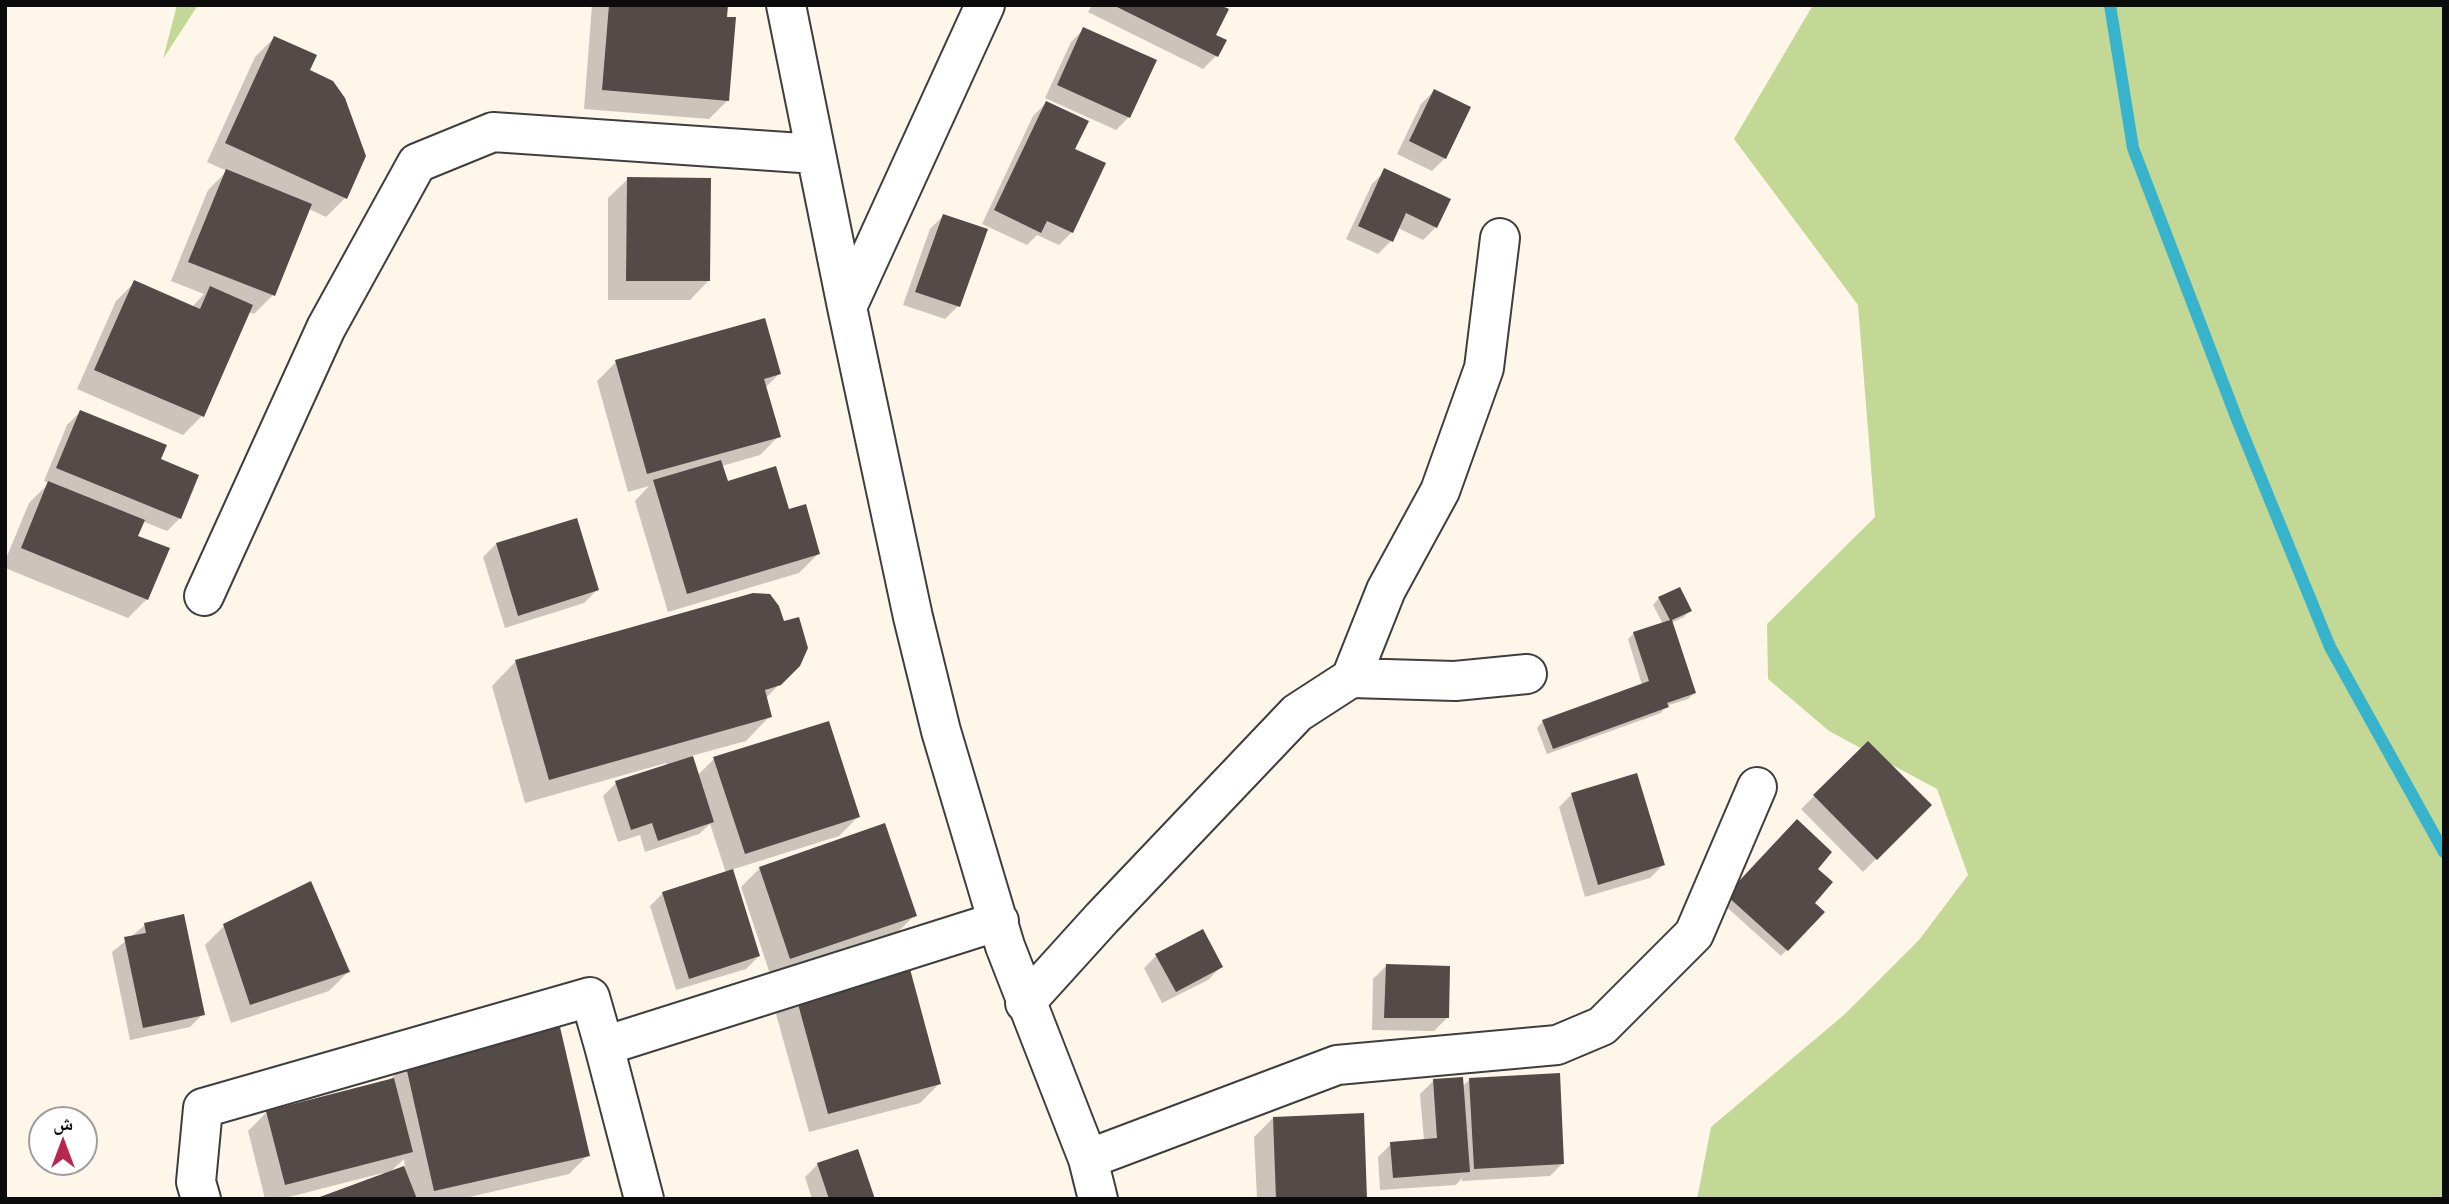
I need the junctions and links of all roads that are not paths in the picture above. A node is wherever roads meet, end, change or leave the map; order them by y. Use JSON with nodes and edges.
{"nodes":[{"id":1,"x":786,"y":5,"type":"edge"},
{"id":2,"x":985,"y":5,"type":"edge"},
{"id":3,"x":816,"y":154,"type":"junction"},
{"id":4,"x":1500,"y":238,"type":"dead end"},
{"id":5,"x":847,"y":307,"type":"junction"},
{"id":6,"x":204,"y":596,"type":"dead end"},
{"id":7,"x":1527,"y":674,"type":"dead end"},
{"id":8,"x":1351,"y":678,"type":"junction"},
{"id":9,"x":1757,"y":787,"type":"dead end"},
{"id":10,"x":999,"y":921,"type":"junction"},
{"id":11,"x":1026,"y":1003,"type":"junction"},
{"id":12,"x":604,"y":1046,"type":"junction"},
{"id":13,"x":1088,"y":1158,"type":"junction"},
{"id":14,"x":201,"y":1199,"type":"edge"},
{"id":15,"x":644,"y":1199,"type":"edge"},
{"id":16,"x":1098,"y":1199,"type":"edge"}],
"edges":[{"from":1,"to":3,"type":"street"},
{"from":2,"to":5,"type":"street"},
{"from":3,"to":5,"type":"street"},
{"from":3,"to":6,"type":"street"},
{"from":4,"to":8,"type":"street"},
{"from":5,"to":10,"type":"street"},
{"from":7,"to":8,"type":"street"},
{"from":8,"to":11,"type":"street"},
{"from":9,"to":13,"type":"street"},
{"from":10,"to":11,"type":"street"},
{"from":10,"to":12,"type":"street"},
{"from":11,"to":13,"type":"street"},
{"from":12,"to":14,"type":"street"},
{"from":12,"to":15,"type":"street"},
{"from":13,"to":16,"type":"street"}]}
